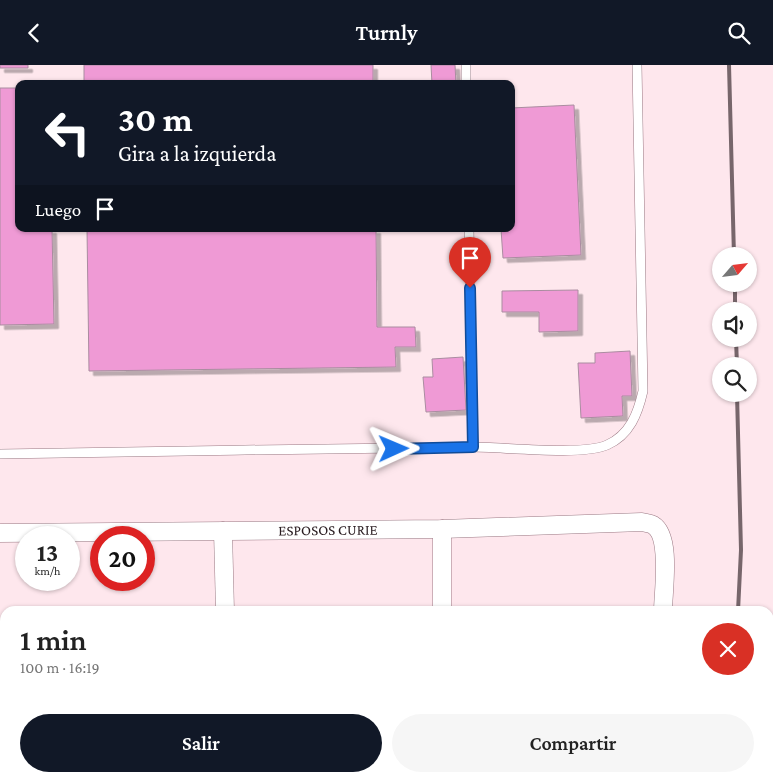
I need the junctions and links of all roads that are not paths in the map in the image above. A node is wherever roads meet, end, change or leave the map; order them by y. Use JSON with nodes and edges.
{"nodes":[{"id":1,"x":466,"y":65,"type":"edge"},
{"id":2,"x":637,"y":65,"type":"edge"},
{"id":3,"x":466,"y":80,"type":"edge"},
{"id":4,"x":469,"y":232,"type":"edge"},
{"id":5,"x":473,"y":447,"type":"junction"},
{"id":6,"x":0,"y":454,"type":"edge"},
{"id":7,"x":442,"y":529,"type":"junction"},
{"id":8,"x":223,"y":531,"type":"junction"},
{"id":9,"x":0,"y":533,"type":"edge"},
{"id":10,"x":226,"y":606,"type":"edge"},
{"id":11,"x":442,"y":606,"type":"edge"},
{"id":12,"x":663,"y":606,"type":"edge"}],
"edges":[{"from":1,"to":3,"type":"lane"},
{"from":2,"to":5,"type":"lane"},
{"from":4,"to":5,"type":"lane"},
{"from":5,"to":6,"type":"lane"},
{"from":7,"to":8,"type":"street","name":"ESPOSOS CURIE"},
{"from":7,"to":11,"type":"street"},
{"from":7,"to":12,"type":"street","name":"ESPOSOS CURIE"},
{"from":8,"to":9,"type":"street","name":"ESPOSOS CURIE"},
{"from":8,"to":10,"type":"street"}]}
